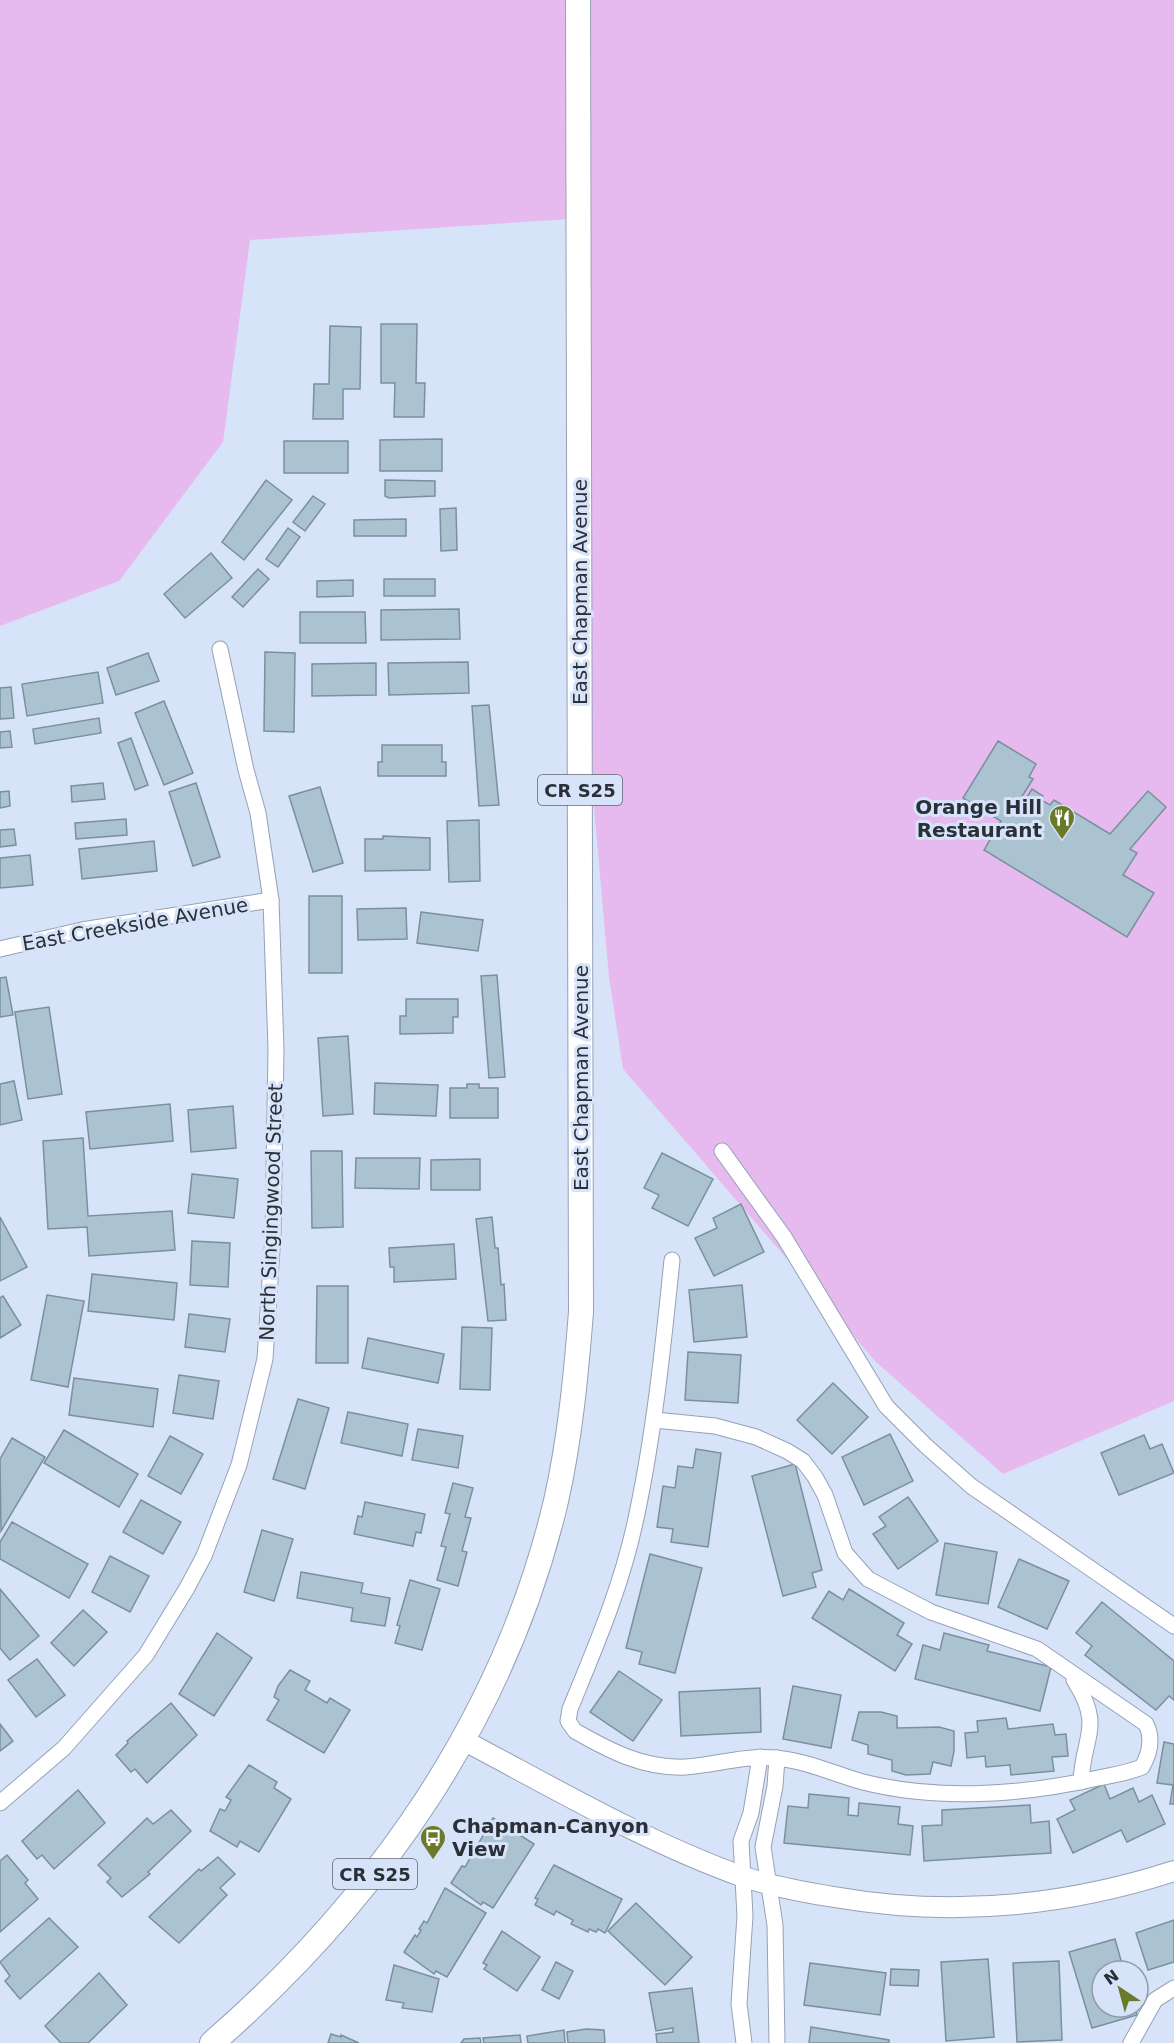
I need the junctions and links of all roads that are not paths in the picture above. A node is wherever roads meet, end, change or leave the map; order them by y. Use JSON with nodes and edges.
{"nodes":[{"id":1,"x":578,"y":0,"type":"edge"},
{"id":2,"x":220,"y":649,"type":"dead end"},
{"id":3,"x":271,"y":900,"type":"junction"},
{"id":4,"x":0,"y":948,"type":"edge"},
{"id":5,"x":722,"y":1151,"type":"dead end"},
{"id":6,"x":672,"y":1260,"type":"dead end"},
{"id":7,"x":655,"y":1420,"type":"junction"},
{"id":8,"x":1174,"y":1626,"type":"edge"},
{"id":9,"x":1068,"y":1672,"type":"junction"},
{"id":10,"x":463,"y":1740,"type":"junction"},
{"id":11,"x":760,"y":1757,"type":"junction"},
{"id":12,"x":777,"y":1758,"type":"junction"},
{"id":13,"x":1081,"y":1782,"type":"junction"},
{"id":14,"x":0,"y":1803,"type":"edge"},
{"id":15,"x":1174,"y":1870,"type":"edge"},
{"id":16,"x":742,"y":1876,"type":"junction"},
{"id":17,"x":768,"y":1884,"type":"junction"},
{"id":18,"x":1174,"y":1988,"type":"edge"},
{"id":19,"x":212,"y":2043,"type":"edge"},
{"id":20,"x":744,"y":2043,"type":"edge"},
{"id":21,"x":777,"y":2043,"type":"edge"},
{"id":22,"x":1131,"y":2043,"type":"edge"}],
"edges":[{"from":1,"to":10,"type":"main road","name":"East Chapman Avenue","number":"CR S25"},
{"from":2,"to":3,"type":"street","name":"North Singingwood Street"},
{"from":3,"to":4,"type":"street","name":"East Creekside Avenue"},
{"from":3,"to":14,"type":"street","name":"North Singingwood Street"},
{"from":5,"to":8,"type":"street"},
{"from":6,"to":7,"type":"street"},
{"from":7,"to":9,"type":"street"},
{"from":7,"to":11,"type":"street"},
{"from":9,"to":13,"type":"street"},
{"from":9,"to":13,"type":"street"},
{"from":10,"to":16,"type":"street"},
{"from":10,"to":19,"type":"main road","name":"East Chapman Avenue","number":"CR S25"},
{"from":11,"to":12,"type":"street"},
{"from":11,"to":16,"type":"street"},
{"from":12,"to":13,"type":"street"},
{"from":12,"to":17,"type":"street"},
{"from":15,"to":17,"type":"street"},
{"from":16,"to":17,"type":"street"},
{"from":16,"to":20,"type":"street"},
{"from":17,"to":21,"type":"street"},
{"from":18,"to":22,"type":"street"}]}
